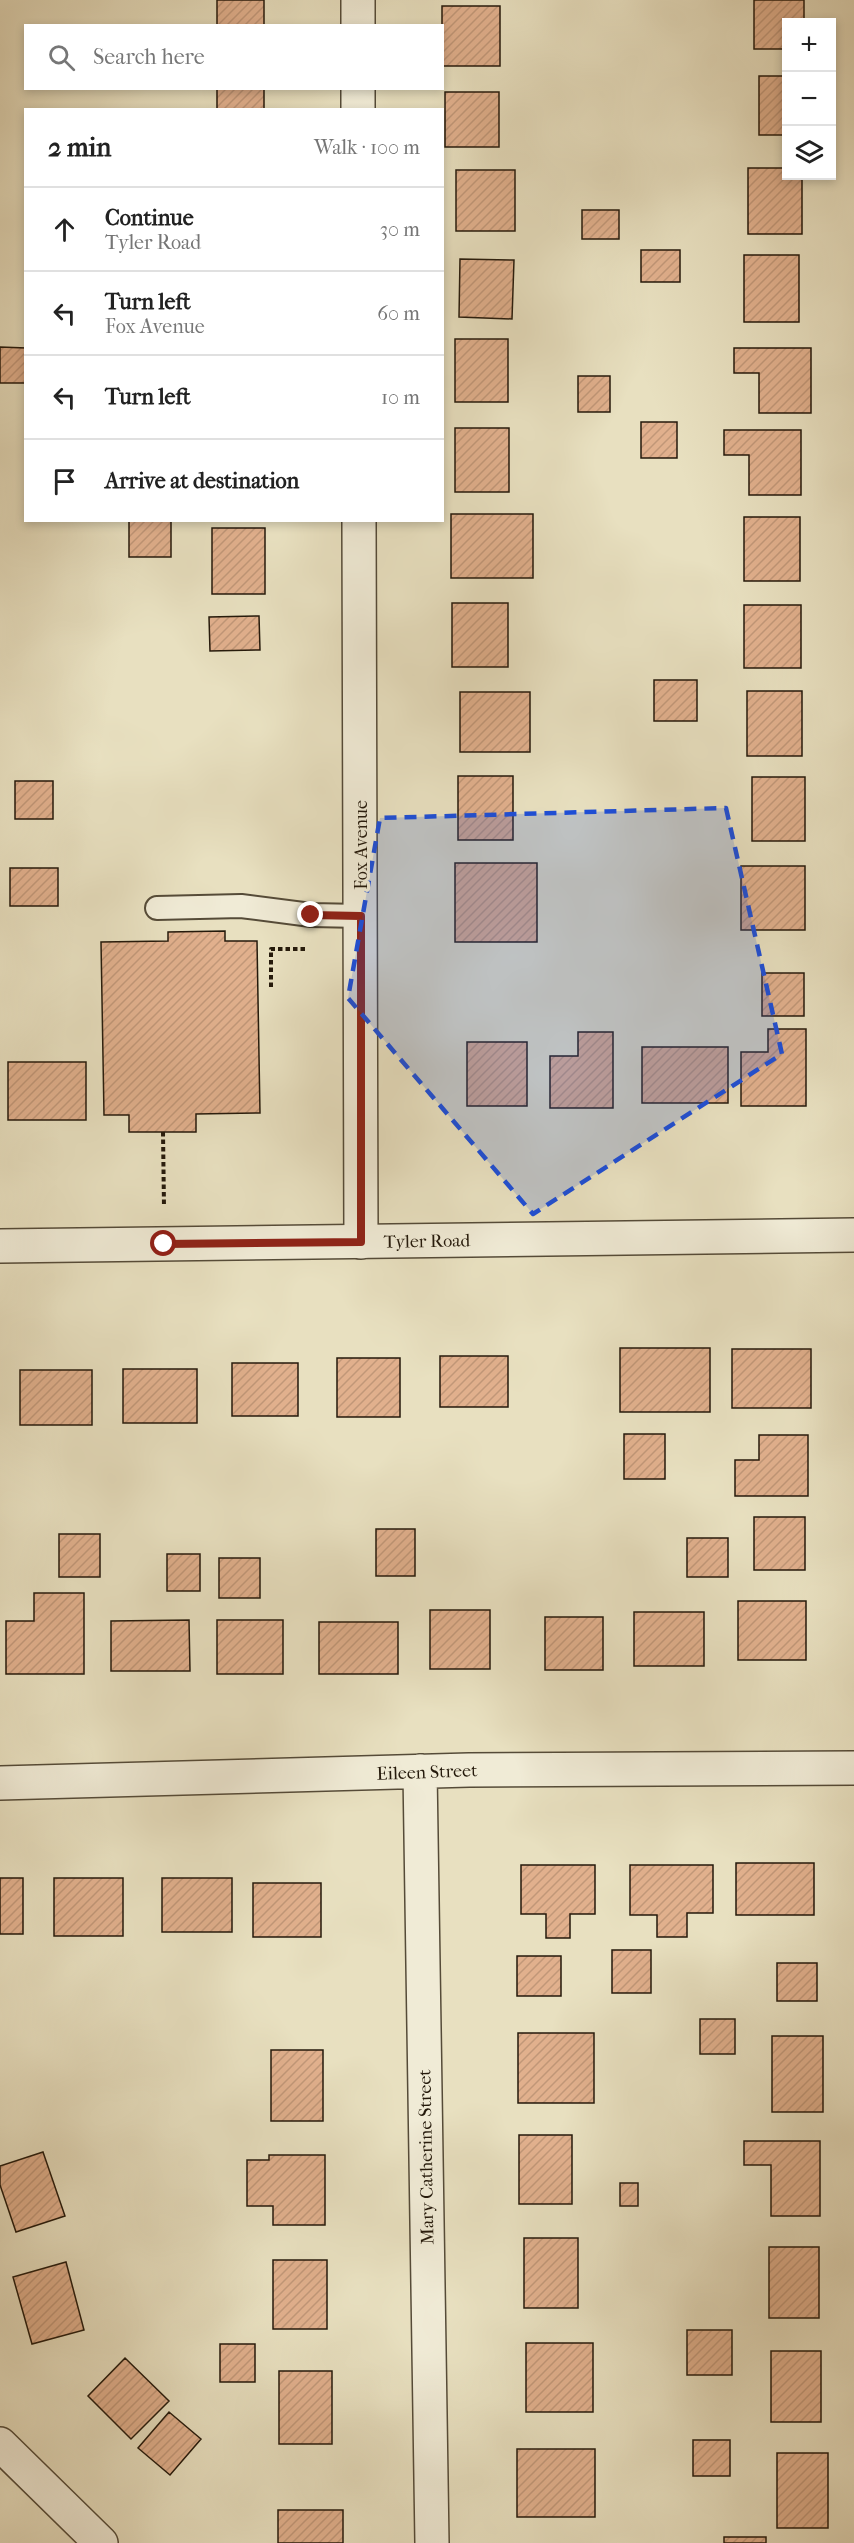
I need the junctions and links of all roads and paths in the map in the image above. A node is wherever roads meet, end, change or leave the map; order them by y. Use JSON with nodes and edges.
{"nodes":[{"id":1,"x":358,"y":0,"type":"edge"},
{"id":2,"x":358,"y":24,"type":"edge"},
{"id":3,"x":358,"y":90,"type":"edge"},
{"id":4,"x":358,"y":108,"type":"edge"},
{"id":5,"x":360,"y":522,"type":"edge"},
{"id":6,"x":157,"y":908,"type":"dead end"},
{"id":7,"x":361,"y":916,"type":"junction"},
{"id":8,"x":311,"y":949,"type":"dead end"},
{"id":9,"x":271,"y":987,"type":"dead end"},
{"id":10,"x":163,"y":1132,"type":"dead end"},
{"id":11,"x":854,"y":1235,"type":"edge"},
{"id":12,"x":361,"y":1242,"type":"junction"},
{"id":13,"x":164,"y":1244,"type":"junction"},
{"id":14,"x":0,"y":1246,"type":"edge"},
{"id":15,"x":854,"y":1768,"type":"edge"},
{"id":16,"x":420,"y":1771,"type":"junction"},
{"id":17,"x":0,"y":1784,"type":"edge"},
{"id":18,"x":0,"y":2444,"type":"edge"},
{"id":19,"x":101,"y":2543,"type":"edge"},
{"id":20,"x":432,"y":2543,"type":"edge"}],
"edges":[{"from":1,"to":2,"type":"street"},
{"from":3,"to":4,"type":"street"},
{"from":5,"to":7,"type":"street","name":"Fox Avenue"},
{"from":6,"to":7,"type":"lane"},
{"from":7,"to":12,"type":"street","name":"Fox Avenue"},
{"from":8,"to":9,"type":"path"},
{"from":10,"to":13,"type":"path"},
{"from":11,"to":12,"type":"street","name":"Tyler Road"},
{"from":12,"to":13,"type":"street","name":"Tyler Road"},
{"from":13,"to":14,"type":"street","name":"Tyler Road"},
{"from":15,"to":16,"type":"street","name":"Eileen Street"},
{"from":16,"to":17,"type":"street","name":"Eileen Street"},
{"from":16,"to":20,"type":"street","name":"Mary Catherine Street"},
{"from":18,"to":19,"type":"street"}]}
